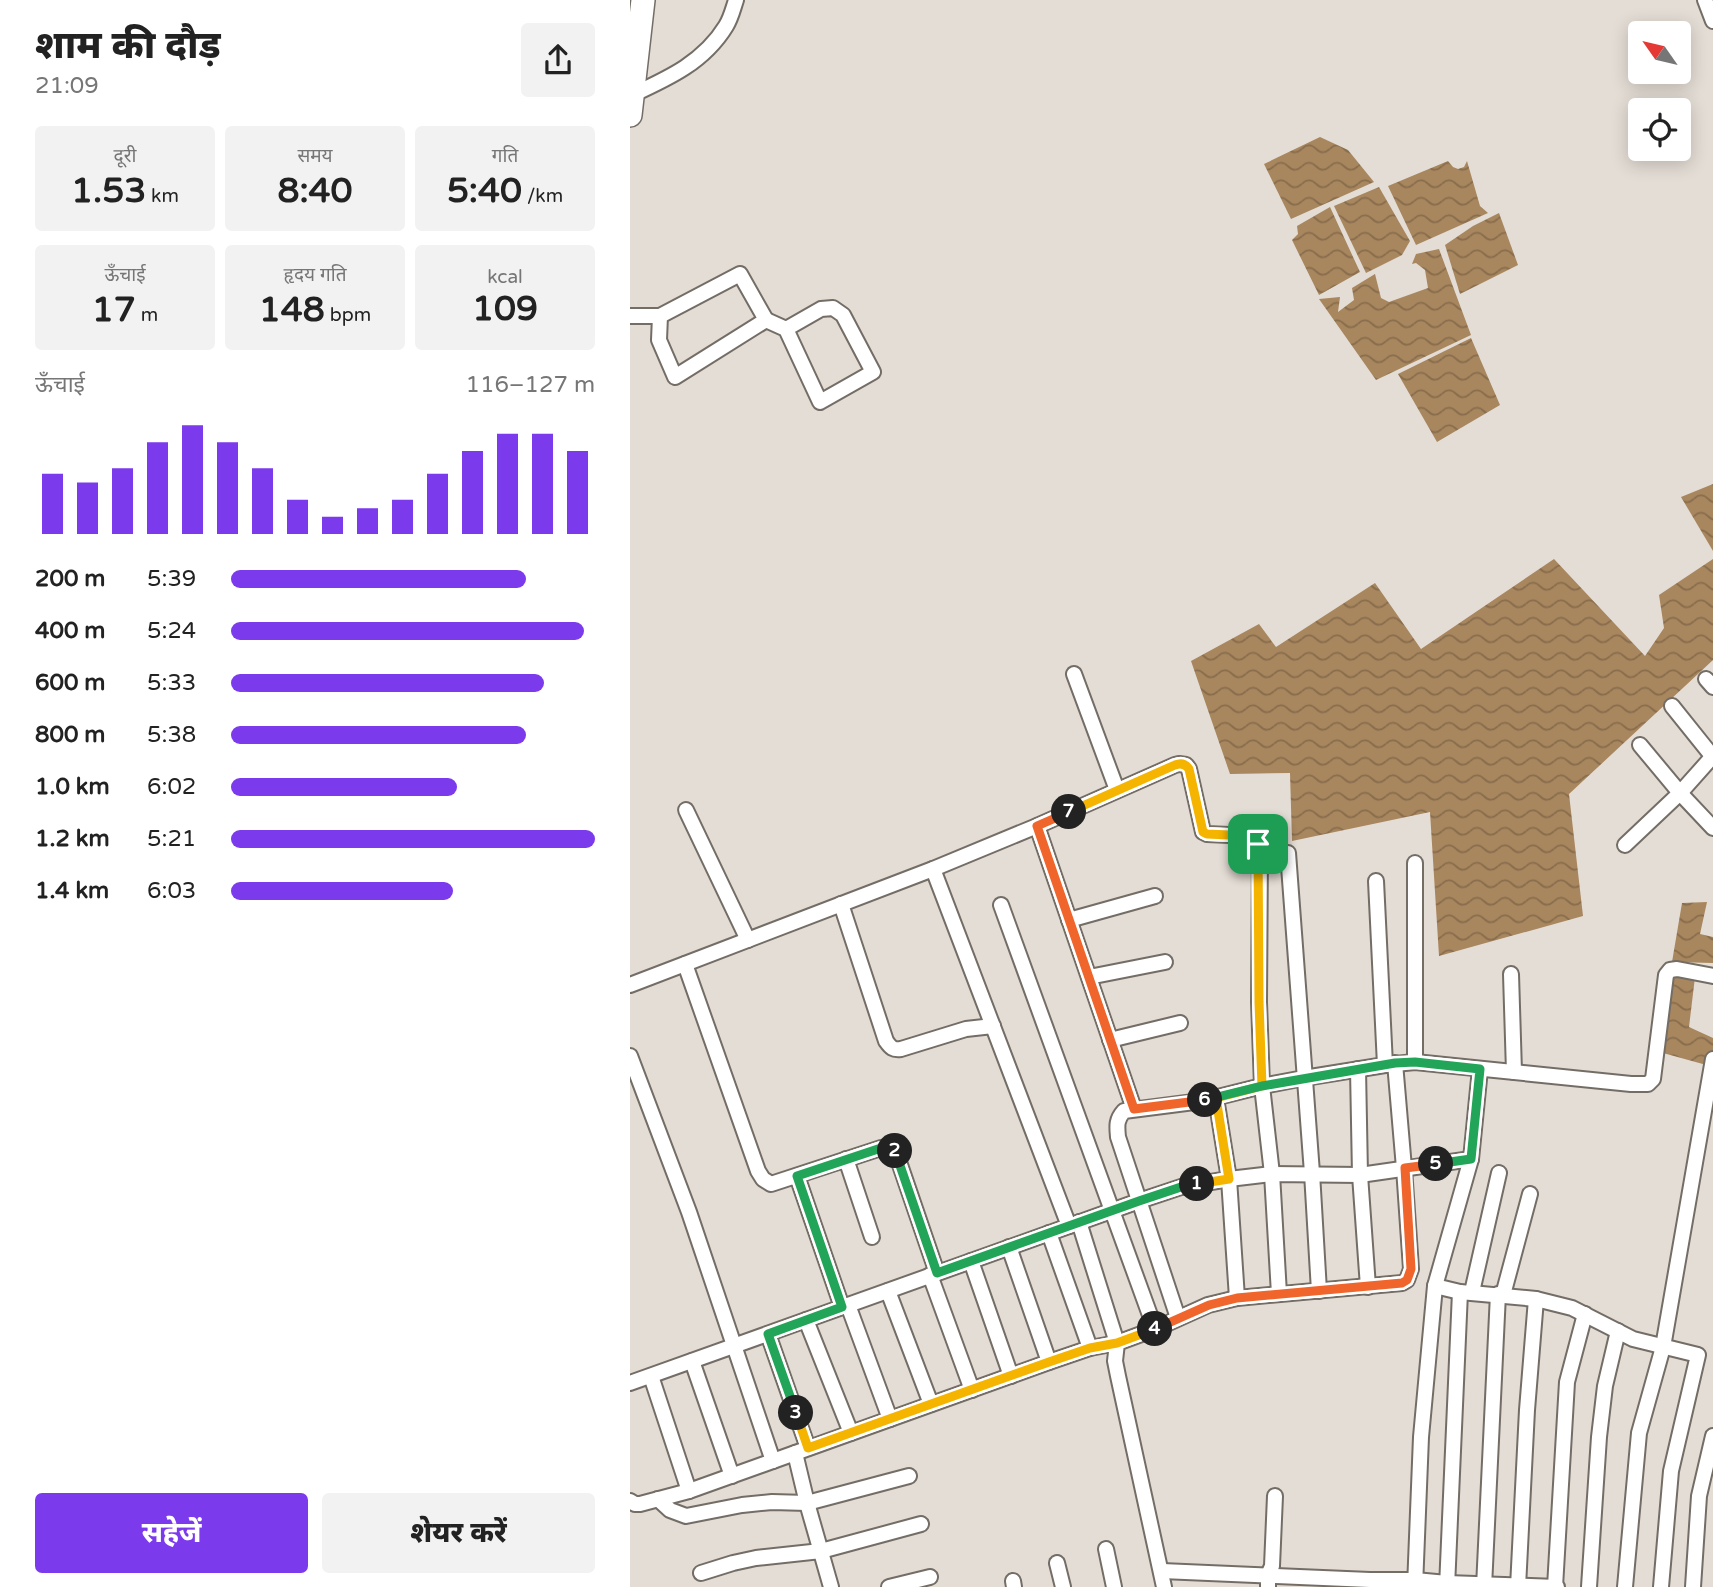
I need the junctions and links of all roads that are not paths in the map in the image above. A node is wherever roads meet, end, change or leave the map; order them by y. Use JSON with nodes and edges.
{"nodes":[{"id":1,"x":643,"y":0,"type":"edge"},
{"id":2,"x":736,"y":0,"type":"edge"},
{"id":3,"x":1704,"y":0,"type":"edge"},
{"id":4,"x":1713,"y":21,"type":"edge"},
{"id":5,"x":631,"y":105,"type":"edge"},
{"id":6,"x":630,"y":316,"type":"edge"},
{"id":7,"x":660,"y":316,"type":"junction"},
{"id":8,"x":766,"y":320,"type":"junction"},
{"id":9,"x":786,"y":329,"type":"junction"},
{"id":10,"x":1074,"y":674,"type":"dead end"},
{"id":11,"x":1672,"y":706,"type":"dead end"},
{"id":12,"x":1640,"y":745,"type":"dead end"},
{"id":13,"x":1713,"y":757,"type":"edge"},
{"id":14,"x":1117,"y":790,"type":"junction"},
{"id":15,"x":1680,"y":793,"type":"junction"},
{"id":16,"x":686,"y":810,"type":"dead end"},
{"id":17,"x":1037,"y":826,"type":"junction"},
{"id":18,"x":1713,"y":828,"type":"edge"},
{"id":19,"x":1625,"y":845,"type":"dead end"},
{"id":20,"x":1288,"y":853,"type":"dead end"},
{"id":21,"x":1415,"y":863,"type":"dead end"},
{"id":22,"x":933,"y":869,"type":"junction"},
{"id":23,"x":1376,"y":881,"type":"dead end"},
{"id":24,"x":1155,"y":895,"type":"dead end"},
{"id":25,"x":841,"y":904,"type":"junction"},
{"id":26,"x":1001,"y":905,"type":"dead end"},
{"id":27,"x":1069,"y":920,"type":"junction"},
{"id":28,"x":748,"y":940,"type":"junction"},
{"id":29,"x":1164,"y":962,"type":"dead end"},
{"id":30,"x":685,"y":964,"type":"junction"},
{"id":31,"x":1511,"y":974,"type":"dead end"},
{"id":32,"x":1713,"y":976,"type":"edge"},
{"id":33,"x":1089,"y":977,"type":"junction"},
{"id":34,"x":630,"y":985,"type":"edge"},
{"id":35,"x":1180,"y":1023,"type":"dead end"},
{"id":36,"x":993,"y":1026,"type":"junction"},
{"id":37,"x":1110,"y":1040,"type":"junction"},
{"id":38,"x":630,"y":1056,"type":"edge"},
{"id":39,"x":1713,"y":1059,"type":"edge"},
{"id":40,"x":1415,"y":1062,"type":"junction"},
{"id":41,"x":1390,"y":1064,"type":"junction"},
{"id":42,"x":1358,"y":1069,"type":"junction"},
{"id":43,"x":1480,"y":1069,"type":"junction"},
{"id":44,"x":1514,"y":1072,"type":"junction"},
{"id":45,"x":1304,"y":1078,"type":"junction"},
{"id":46,"x":1262,"y":1086,"type":"junction"},
{"id":47,"x":1216,"y":1098,"type":"junction"},
{"id":48,"x":1134,"y":1109,"type":"junction"},
{"id":49,"x":846,"y":1159,"type":"junction"},
{"id":50,"x":1471,"y":1159,"type":"junction"},
{"id":51,"x":1405,"y":1168,"type":"junction"},
{"id":52,"x":1312,"y":1173,"type":"junction"},
{"id":53,"x":1499,"y":1173,"type":"dead end"},
{"id":54,"x":1272,"y":1174,"type":"junction"},
{"id":55,"x":1360,"y":1175,"type":"junction"},
{"id":56,"x":797,"y":1176,"type":"junction"},
{"id":57,"x":1229,"y":1179,"type":"junction"},
{"id":58,"x":1530,"y":1195,"type":"dead end"},
{"id":59,"x":1139,"y":1201,"type":"junction"},
{"id":60,"x":1112,"y":1210,"type":"junction"},
{"id":61,"x":1074,"y":1224,"type":"junction"},
{"id":62,"x":1049,"y":1233,"type":"junction"},
{"id":63,"x":872,"y":1237,"type":"dead end"},
{"id":64,"x":1009,"y":1247,"type":"junction"},
{"id":65,"x":971,"y":1261,"type":"junction"},
{"id":66,"x":933,"y":1274,"type":"junction"},
{"id":67,"x":1434,"y":1286,"type":"junction"},
{"id":68,"x":1368,"y":1287,"type":"junction"},
{"id":69,"x":888,"y":1291,"type":"junction"},
{"id":70,"x":1319,"y":1291,"type":"junction"},
{"id":71,"x":1466,"y":1292,"type":"junction"},
{"id":72,"x":1279,"y":1294,"type":"junction"},
{"id":73,"x":1501,"y":1295,"type":"junction"},
{"id":74,"x":1237,"y":1298,"type":"junction"},
{"id":75,"x":1536,"y":1299,"type":"junction"},
{"id":76,"x":845,"y":1306,"type":"junction"},
{"id":77,"x":1585,"y":1314,"type":"junction"},
{"id":78,"x":1178,"y":1318,"type":"junction"},
{"id":79,"x":806,"y":1320,"type":"junction"},
{"id":80,"x":1155,"y":1329,"type":"junction"},
{"id":81,"x":1618,"y":1331,"type":"junction"},
{"id":82,"x":768,"y":1334,"type":"junction"},
{"id":83,"x":1117,"y":1343,"type":"junction"},
{"id":84,"x":734,"y":1346,"type":"junction"},
{"id":85,"x":1663,"y":1347,"type":"junction"},
{"id":86,"x":1090,"y":1348,"type":"junction"},
{"id":87,"x":692,"y":1361,"type":"junction"},
{"id":88,"x":1049,"y":1362,"type":"junction"},
{"id":89,"x":651,"y":1376,"type":"junction"},
{"id":90,"x":1011,"y":1376,"type":"junction"},
{"id":91,"x":630,"y":1383,"type":"edge"},
{"id":92,"x":972,"y":1390,"type":"junction"},
{"id":93,"x":931,"y":1404,"type":"junction"},
{"id":94,"x":890,"y":1419,"type":"junction"},
{"id":95,"x":851,"y":1433,"type":"junction"},
{"id":96,"x":1713,"y":1436,"type":"edge"},
{"id":97,"x":802,"y":1451,"type":"junction"},
{"id":98,"x":773,"y":1461,"type":"junction"},
{"id":99,"x":732,"y":1476,"type":"junction"},
{"id":100,"x":909,"y":1476,"type":"dead end"},
{"id":101,"x":690,"y":1491,"type":"junction"},
{"id":102,"x":1275,"y":1496,"type":"dead end"},
{"id":103,"x":658,"y":1499,"type":"junction"},
{"id":104,"x":630,"y":1501,"type":"edge"},
{"id":105,"x":807,"y":1503,"type":"junction"},
{"id":106,"x":921,"y":1524,"type":"dead end"},
{"id":107,"x":1106,"y":1549,"type":"dead end"},
{"id":108,"x":821,"y":1551,"type":"junction"},
{"id":109,"x":1058,"y":1563,"type":"dead end"},
{"id":110,"x":1162,"y":1571,"type":"junction"},
{"id":111,"x":701,"y":1573,"type":"dead end"},
{"id":112,"x":930,"y":1577,"type":"dead end"},
{"id":113,"x":1268,"y":1581,"type":"edge"},
{"id":114,"x":1315,"y":1582,"type":"edge"},
{"id":115,"x":1370,"y":1583,"type":"edge"},
{"id":116,"x":1415,"y":1583,"type":"edge"},
{"id":117,"x":1447,"y":1585,"type":"edge"},
{"id":118,"x":1484,"y":1586,"type":"edge"},
{"id":119,"x":1518,"y":1586,"type":"edge"},
{"id":120,"x":831,"y":1587,"type":"edge"},
{"id":121,"x":888,"y":1587,"type":"edge"},
{"id":122,"x":1063,"y":1587,"type":"edge"},
{"id":123,"x":1114,"y":1587,"type":"edge"},
{"id":124,"x":1164,"y":1587,"type":"edge"},
{"id":125,"x":1556,"y":1587,"type":"edge"},
{"id":126,"x":1589,"y":1587,"type":"edge"},
{"id":127,"x":1625,"y":1587,"type":"edge"},
{"id":128,"x":1661,"y":1587,"type":"edge"},
{"id":129,"x":1693,"y":1587,"type":"edge"}],
"edges":[{"from":1,"to":5,"type":"highway"},
{"from":2,"to":5,"type":"street"},
{"from":3,"to":4,"type":"street"},
{"from":6,"to":7,"type":"street"},
{"from":7,"to":8,"type":"street"},
{"from":7,"to":8,"type":"street"},
{"from":8,"to":9,"type":"street"},
{"from":9,"to":9,"type":"street"},
{"from":10,"to":14,"type":"street"},
{"from":11,"to":13,"type":"street"},
{"from":12,"to":15,"type":"street"},
{"from":13,"to":15,"type":"street"},
{"from":14,"to":17,"type":"street"},
{"from":14,"to":46,"type":"street"},
{"from":15,"to":18,"type":"street"},
{"from":15,"to":19,"type":"street"},
{"from":16,"to":28,"type":"street"},
{"from":17,"to":22,"type":"street"},
{"from":17,"to":27,"type":"street"},
{"from":20,"to":45,"type":"street"},
{"from":21,"to":40,"type":"street"},
{"from":22,"to":25,"type":"street"},
{"from":22,"to":36,"type":"street"},
{"from":23,"to":41,"type":"street"},
{"from":24,"to":27,"type":"street"},
{"from":25,"to":28,"type":"street"},
{"from":25,"to":36,"type":"street"},
{"from":26,"to":60,"type":"street"},
{"from":27,"to":33,"type":"street"},
{"from":28,"to":30,"type":"street"},
{"from":29,"to":33,"type":"street"},
{"from":30,"to":34,"type":"street"},
{"from":30,"to":56,"type":"street"},
{"from":31,"to":44,"type":"street"},
{"from":32,"to":44,"type":"street"},
{"from":33,"to":37,"type":"street"},
{"from":35,"to":37,"type":"street"},
{"from":36,"to":61,"type":"street"},
{"from":37,"to":48,"type":"street"},
{"from":38,"to":84,"type":"street"},
{"from":39,"to":85,"type":"street"},
{"from":40,"to":41,"type":"street"},
{"from":40,"to":43,"type":"street"},
{"from":41,"to":42,"type":"street"},
{"from":41,"to":51,"type":"street"},
{"from":42,"to":45,"type":"street"},
{"from":42,"to":55,"type":"street"},
{"from":43,"to":44,"type":"street"},
{"from":43,"to":50,"type":"street"},
{"from":45,"to":46,"type":"street"},
{"from":45,"to":52,"type":"street"},
{"from":46,"to":47,"type":"street"},
{"from":46,"to":54,"type":"street"},
{"from":47,"to":48,"type":"street"},
{"from":47,"to":57,"type":"street"},
{"from":48,"to":59,"type":"street"},
{"from":49,"to":56,"type":"street"},
{"from":49,"to":63,"type":"street"},
{"from":49,"to":66,"type":"street"},
{"from":50,"to":51,"type":"street"},
{"from":50,"to":67,"type":"street"},
{"from":51,"to":55,"type":"street"},
{"from":51,"to":68,"type":"street"},
{"from":52,"to":54,"type":"street"},
{"from":52,"to":55,"type":"street"},
{"from":52,"to":70,"type":"street"},
{"from":53,"to":71,"type":"street"},
{"from":54,"to":57,"type":"street"},
{"from":54,"to":72,"type":"street"},
{"from":55,"to":68,"type":"street"},
{"from":56,"to":76,"type":"street"},
{"from":57,"to":59,"type":"street"},
{"from":57,"to":74,"type":"street"},
{"from":58,"to":73,"type":"street"},
{"from":59,"to":60,"type":"street"},
{"from":59,"to":78,"type":"street"},
{"from":60,"to":61,"type":"street"},
{"from":60,"to":80,"type":"street"},
{"from":61,"to":62,"type":"street"},
{"from":61,"to":83,"type":"street"},
{"from":62,"to":64,"type":"street"},
{"from":62,"to":86,"type":"street"},
{"from":64,"to":65,"type":"street"},
{"from":64,"to":88,"type":"street"},
{"from":65,"to":66,"type":"street"},
{"from":65,"to":90,"type":"street"},
{"from":66,"to":69,"type":"street"},
{"from":66,"to":92,"type":"street"},
{"from":67,"to":71,"type":"street"},
{"from":67,"to":116,"type":"street"},
{"from":68,"to":70,"type":"street"},
{"from":69,"to":76,"type":"street"},
{"from":69,"to":93,"type":"street"},
{"from":70,"to":72,"type":"street"},
{"from":71,"to":73,"type":"street"},
{"from":71,"to":117,"type":"street"},
{"from":72,"to":74,"type":"street"},
{"from":73,"to":75,"type":"street"},
{"from":73,"to":118,"type":"street"},
{"from":74,"to":78,"type":"street"},
{"from":75,"to":77,"type":"street"},
{"from":75,"to":119,"type":"street"},
{"from":76,"to":79,"type":"street"},
{"from":76,"to":94,"type":"street"},
{"from":77,"to":81,"type":"street"},
{"from":77,"to":125,"type":"street"},
{"from":78,"to":80,"type":"street"},
{"from":79,"to":82,"type":"street"},
{"from":79,"to":95,"type":"street"},
{"from":80,"to":83,"type":"street"},
{"from":81,"to":85,"type":"street"},
{"from":81,"to":126,"type":"street"},
{"from":82,"to":84,"type":"street"},
{"from":82,"to":97,"type":"street"},
{"from":83,"to":86,"type":"street"},
{"from":83,"to":110,"type":"street"},
{"from":84,"to":87,"type":"street"},
{"from":84,"to":98,"type":"street"},
{"from":85,"to":127,"type":"street"},
{"from":85,"to":128,"type":"street"},
{"from":86,"to":88,"type":"street"},
{"from":87,"to":89,"type":"street"},
{"from":87,"to":99,"type":"street"},
{"from":88,"to":90,"type":"street"},
{"from":89,"to":91,"type":"street"},
{"from":89,"to":101,"type":"street"},
{"from":90,"to":92,"type":"street"},
{"from":92,"to":93,"type":"street"},
{"from":93,"to":94,"type":"street"},
{"from":94,"to":95,"type":"street"},
{"from":95,"to":97,"type":"street"},
{"from":96,"to":129,"type":"street"},
{"from":97,"to":98,"type":"street"},
{"from":97,"to":105,"type":"street"},
{"from":98,"to":99,"type":"street"},
{"from":99,"to":101,"type":"street"},
{"from":100,"to":105,"type":"street"},
{"from":101,"to":103,"type":"street"},
{"from":102,"to":113,"type":"street"},
{"from":103,"to":104,"type":"street"},
{"from":103,"to":105,"type":"street"},
{"from":105,"to":108,"type":"street"},
{"from":106,"to":108,"type":"street"},
{"from":107,"to":123,"type":"street"},
{"from":108,"to":111,"type":"street"},
{"from":108,"to":120,"type":"street"},
{"from":109,"to":122,"type":"street"},
{"from":110,"to":113,"type":"street"},
{"from":110,"to":124,"type":"street"},
{"from":112,"to":121,"type":"street"},
{"from":113,"to":114,"type":"street"},
{"from":114,"to":115,"type":"street"},
{"from":115,"to":116,"type":"street"},
{"from":116,"to":117,"type":"street"},
{"from":117,"to":118,"type":"street"},
{"from":118,"to":119,"type":"street"},
{"from":119,"to":125,"type":"street"}]}
